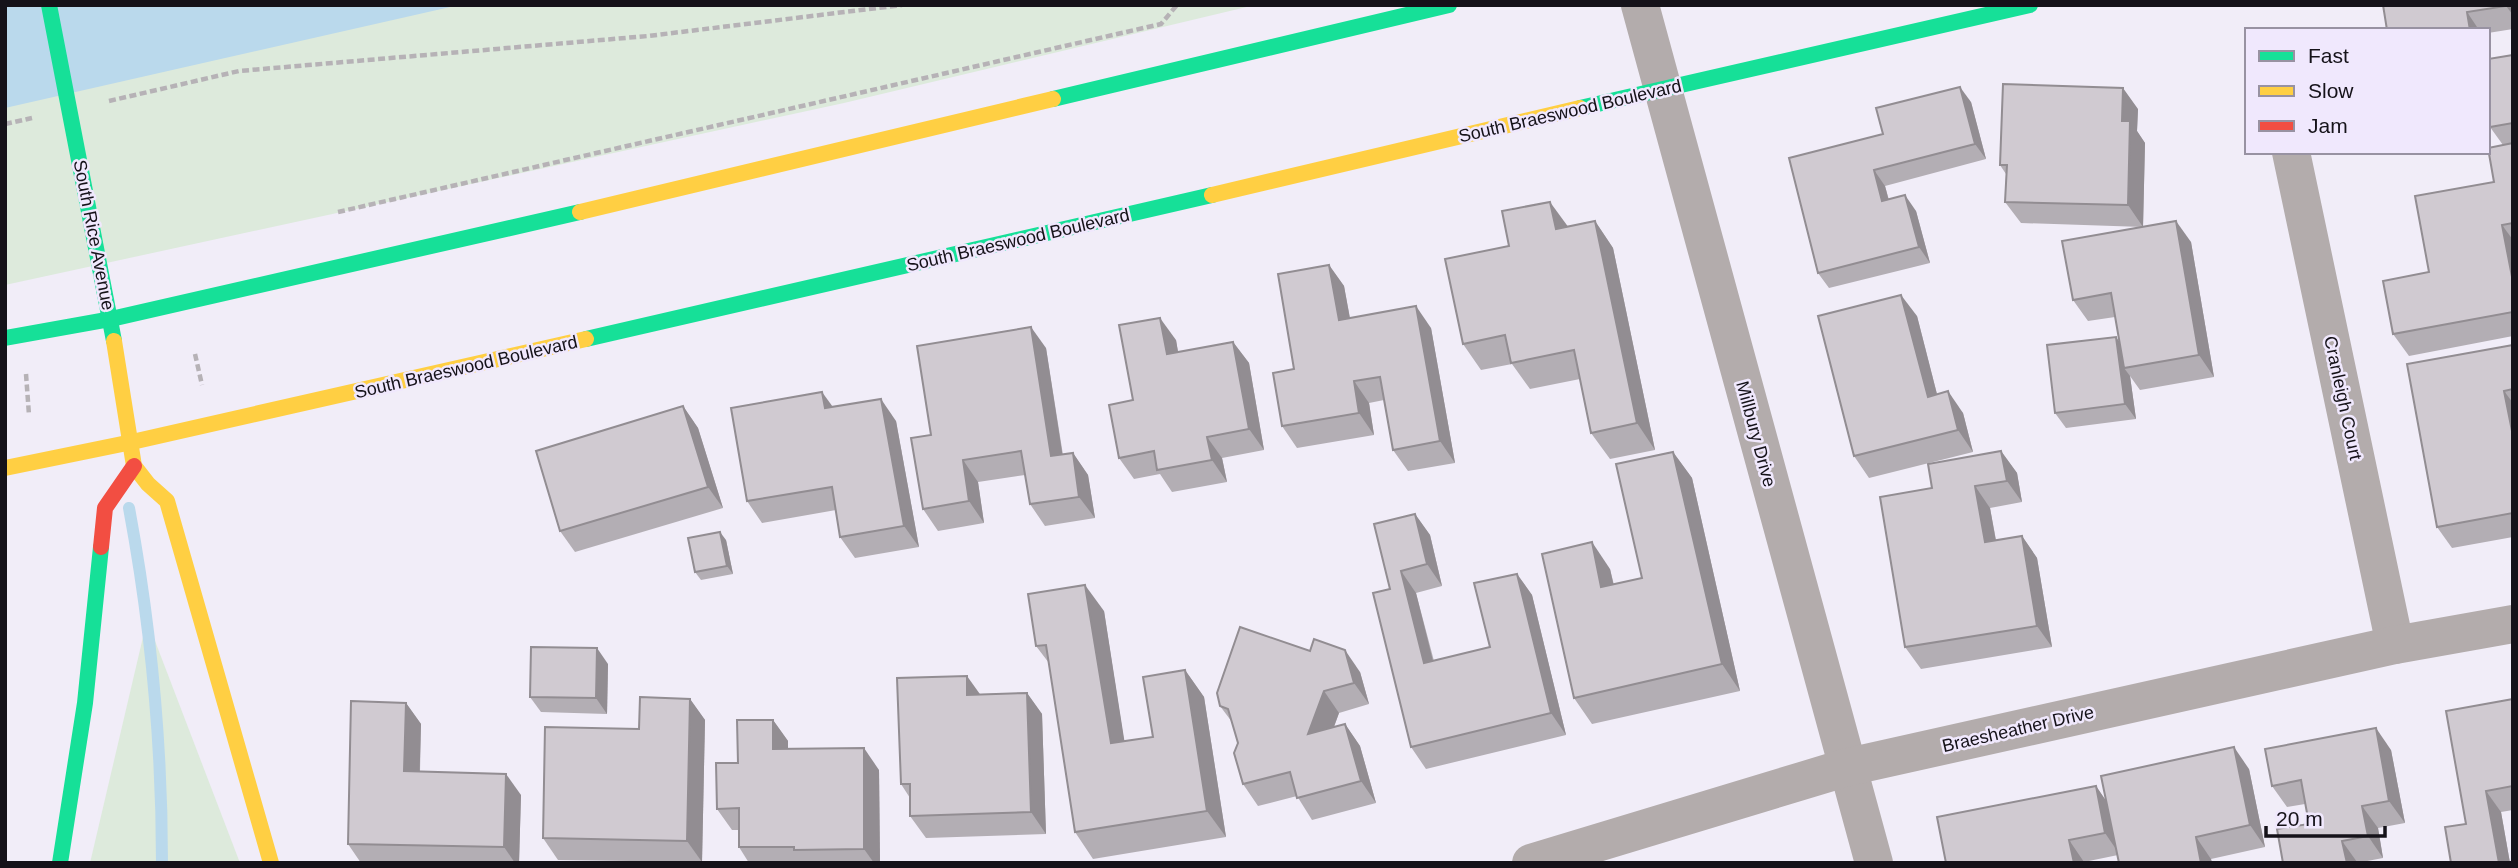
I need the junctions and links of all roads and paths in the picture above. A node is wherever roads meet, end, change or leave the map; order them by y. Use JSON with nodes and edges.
{"nodes":[{"id":1,"x":49,"y":5,"type":"edge"},
{"id":2,"x":902,"y":5,"type":"edge"},
{"id":3,"x":1177,"y":5,"type":"edge"},
{"id":4,"x":1449,"y":5,"type":"edge"},
{"id":5,"x":1640,"y":5,"type":"edge"},
{"id":6,"x":2030,"y":5,"type":"edge"},
{"id":7,"x":1661,"y":89,"type":"junction"},
{"id":8,"x":96,"y":104,"type":"dead end"},
{"id":9,"x":44,"y":115,"type":"dead end"},
{"id":10,"x":5,"y":124,"type":"edge"},
{"id":11,"x":2291,"y":154,"type":"edge"},
{"id":12,"x":338,"y":212,"type":"dead end"},
{"id":13,"x":111,"y":319,"type":"junction"},
{"id":14,"x":5,"y":338,"type":"edge"},
{"id":15,"x":195,"y":354,"type":"dead end"},
{"id":16,"x":26,"y":374,"type":"dead end"},
{"id":17,"x":202,"y":385,"type":"dead end"},
{"id":18,"x":29,"y":415,"type":"dead end"},
{"id":19,"x":132,"y":442,"type":"junction"},
{"id":20,"x":134,"y":466,"type":"junction"},
{"id":21,"x":5,"y":468,"type":"edge"},
{"id":22,"x":2513,"y":624,"type":"edge"},
{"id":23,"x":2395,"y":645,"type":"junction"},
{"id":24,"x":1848,"y":767,"type":"junction"},
{"id":25,"x":60,"y":863,"type":"edge"},
{"id":26,"x":271,"y":863,"type":"edge"},
{"id":27,"x":1531,"y":863,"type":"edge"},
{"id":28,"x":1874,"y":863,"type":"edge"}],
"edges":[{"from":1,"to":13,"type":"main road","name":"South Rice Avenue"},
{"from":2,"to":8,"type":"path"},
{"from":3,"to":12,"type":"path"},
{"from":4,"to":13,"type":"main road"},
{"from":5,"to":7,"type":"street","name":"Millbury Drive"},
{"from":6,"to":7,"type":"main road","name":"South Braeswood Boulevard"},
{"from":7,"to":19,"type":"main road","name":"South Braeswood Boulevard"},
{"from":7,"to":24,"type":"street","name":"Millbury Drive"},
{"from":9,"to":10,"type":"path"},
{"from":11,"to":23,"type":"street","name":"Cranleigh Court"},
{"from":13,"to":14,"type":"main road"},
{"from":13,"to":19,"type":"main road","name":"South Rice Avenue"},
{"from":15,"to":17,"type":"path"},
{"from":16,"to":18,"type":"path"},
{"from":19,"to":20,"type":"main road","name":"South Rice Avenue"},
{"from":19,"to":21,"type":"main road","name":"South Braeswood Boulevard"},
{"from":20,"to":25,"type":"main road"},
{"from":20,"to":26,"type":"main road"},
{"from":22,"to":23,"type":"street","name":"Braesheather Drive"},
{"from":23,"to":24,"type":"street","name":"Braesheather Drive"},
{"from":24,"to":27,"type":"street","name":"Braesheather Drive"},
{"from":24,"to":28,"type":"street","name":"Millbury Drive"}]}
